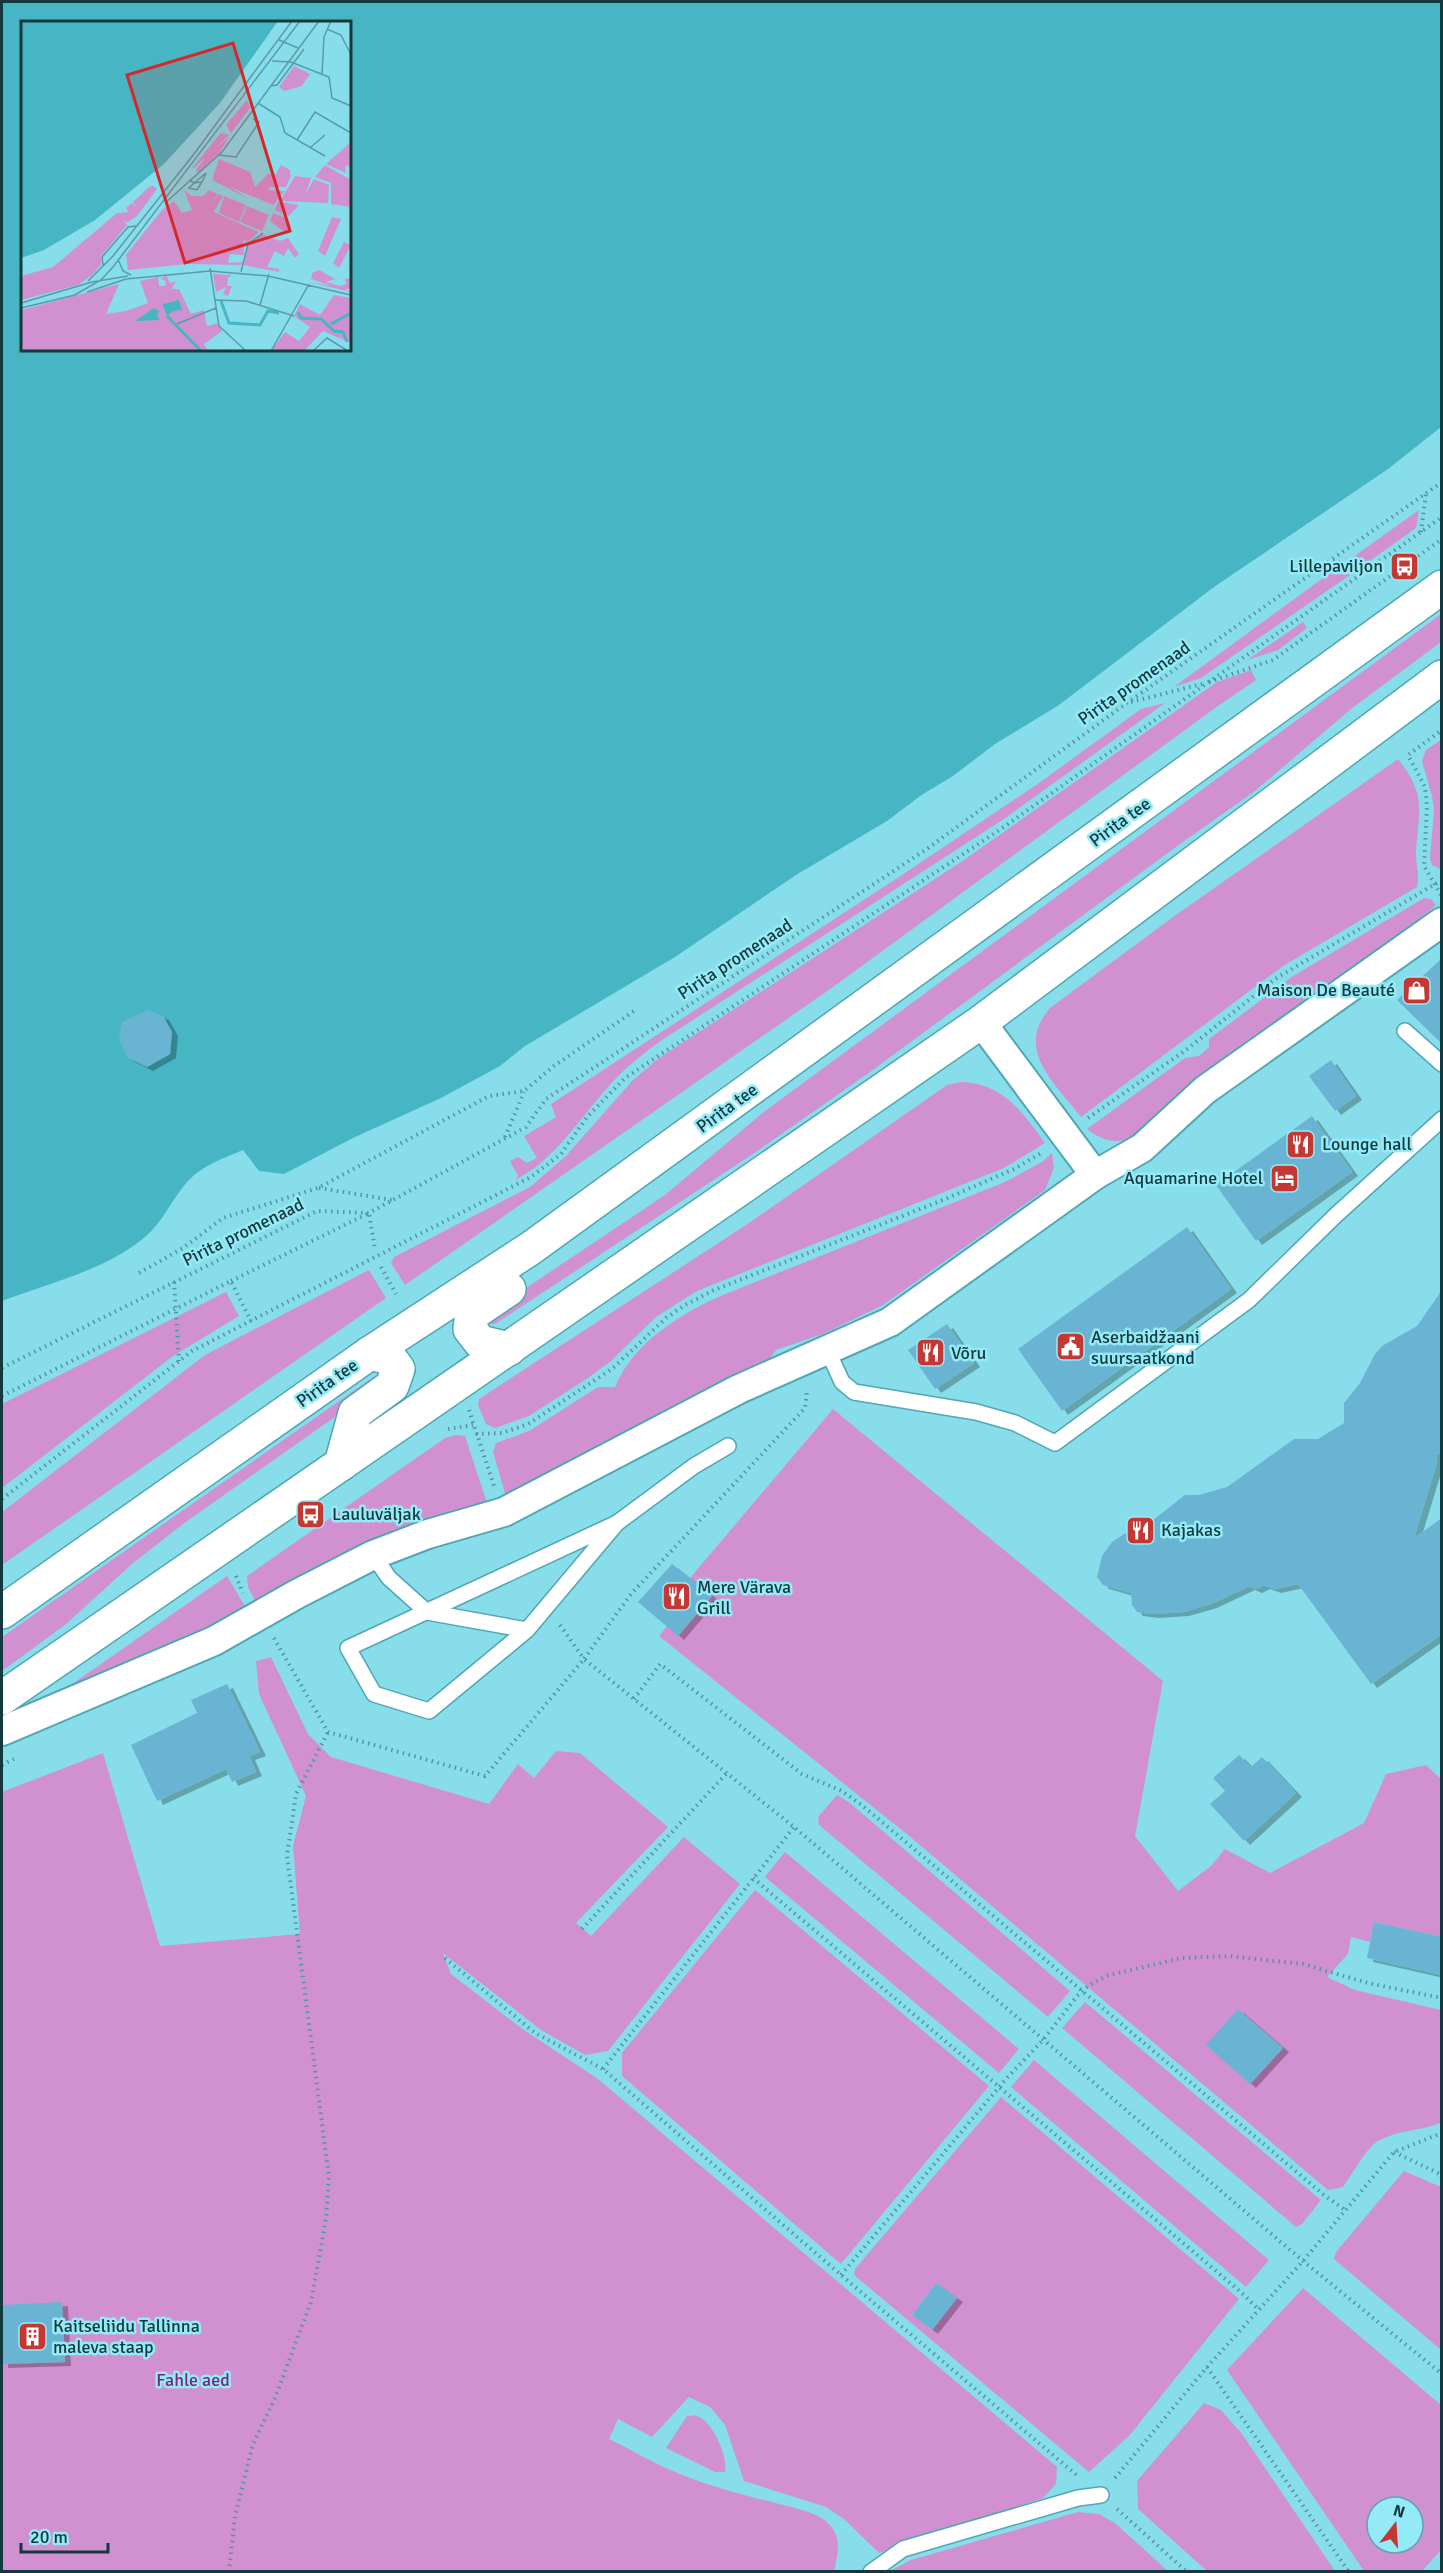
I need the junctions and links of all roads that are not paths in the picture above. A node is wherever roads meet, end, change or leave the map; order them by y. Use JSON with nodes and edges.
{"nodes":[{"id":1,"x":1442,"y":587,"type":"edge"},
{"id":2,"x":1442,"y":677,"type":"edge"},
{"id":3,"x":1442,"y":922,"type":"edge"},
{"id":4,"x":981,"y":1022,"type":"junction"},
{"id":5,"x":1405,"y":1031,"type":"dead end"},
{"id":6,"x":1442,"y":1064,"type":"edge"},
{"id":7,"x":1442,"y":1119,"type":"edge"},
{"id":8,"x":1095,"y":1175,"type":"junction"},
{"id":9,"x":531,"y":1248,"type":"junction"},
{"id":10,"x":509,"y":1349,"type":"junction"},
{"id":11,"x":827,"y":1349,"type":"junction"},
{"id":12,"x":370,"y":1353,"type":"junction"},
{"id":13,"x":728,"y":1446,"type":"dead end"},
{"id":14,"x":341,"y":1464,"type":"junction"},
{"id":15,"x":617,"y":1523,"type":"junction"},
{"id":16,"x":374,"y":1555,"type":"junction"},
{"id":17,"x":2,"y":1612,"type":"edge"},
{"id":18,"x":427,"y":1612,"type":"junction"},
{"id":19,"x":527,"y":1630,"type":"junction"},
{"id":20,"x":2,"y":1698,"type":"edge"},
{"id":21,"x":2,"y":1731,"type":"edge"},
{"id":22,"x":1101,"y":2495,"type":"road end"},
{"id":23,"x":871,"y":2571,"type":"edge"}],
"edges":[{"from":1,"to":9,"type":"main road","name":"Pirita tee"},
{"from":2,"to":4,"type":"main road"},
{"from":3,"to":8,"type":"street"},
{"from":4,"to":8,"type":"street"},
{"from":4,"to":10,"type":"main road"},
{"from":5,"to":6,"type":"lane"},
{"from":7,"to":11,"type":"lane"},
{"from":8,"to":11,"type":"street"},
{"from":9,"to":10,"type":"main road"},
{"from":9,"to":12,"type":"main road","name":"Pirita tee"},
{"from":10,"to":14,"type":"main road"},
{"from":11,"to":16,"type":"street"},
{"from":12,"to":14,"type":"main road"},
{"from":12,"to":17,"type":"main road","name":"Pirita tee"},
{"from":13,"to":15,"type":"lane"},
{"from":14,"to":20,"type":"main road"},
{"from":15,"to":18,"type":"lane"},
{"from":15,"to":19,"type":"lane"},
{"from":16,"to":18,"type":"lane"},
{"from":16,"to":21,"type":"street"},
{"from":18,"to":19,"type":"lane"},
{"from":18,"to":19,"type":"lane"},
{"from":22,"to":23,"type":"lane"}]}
